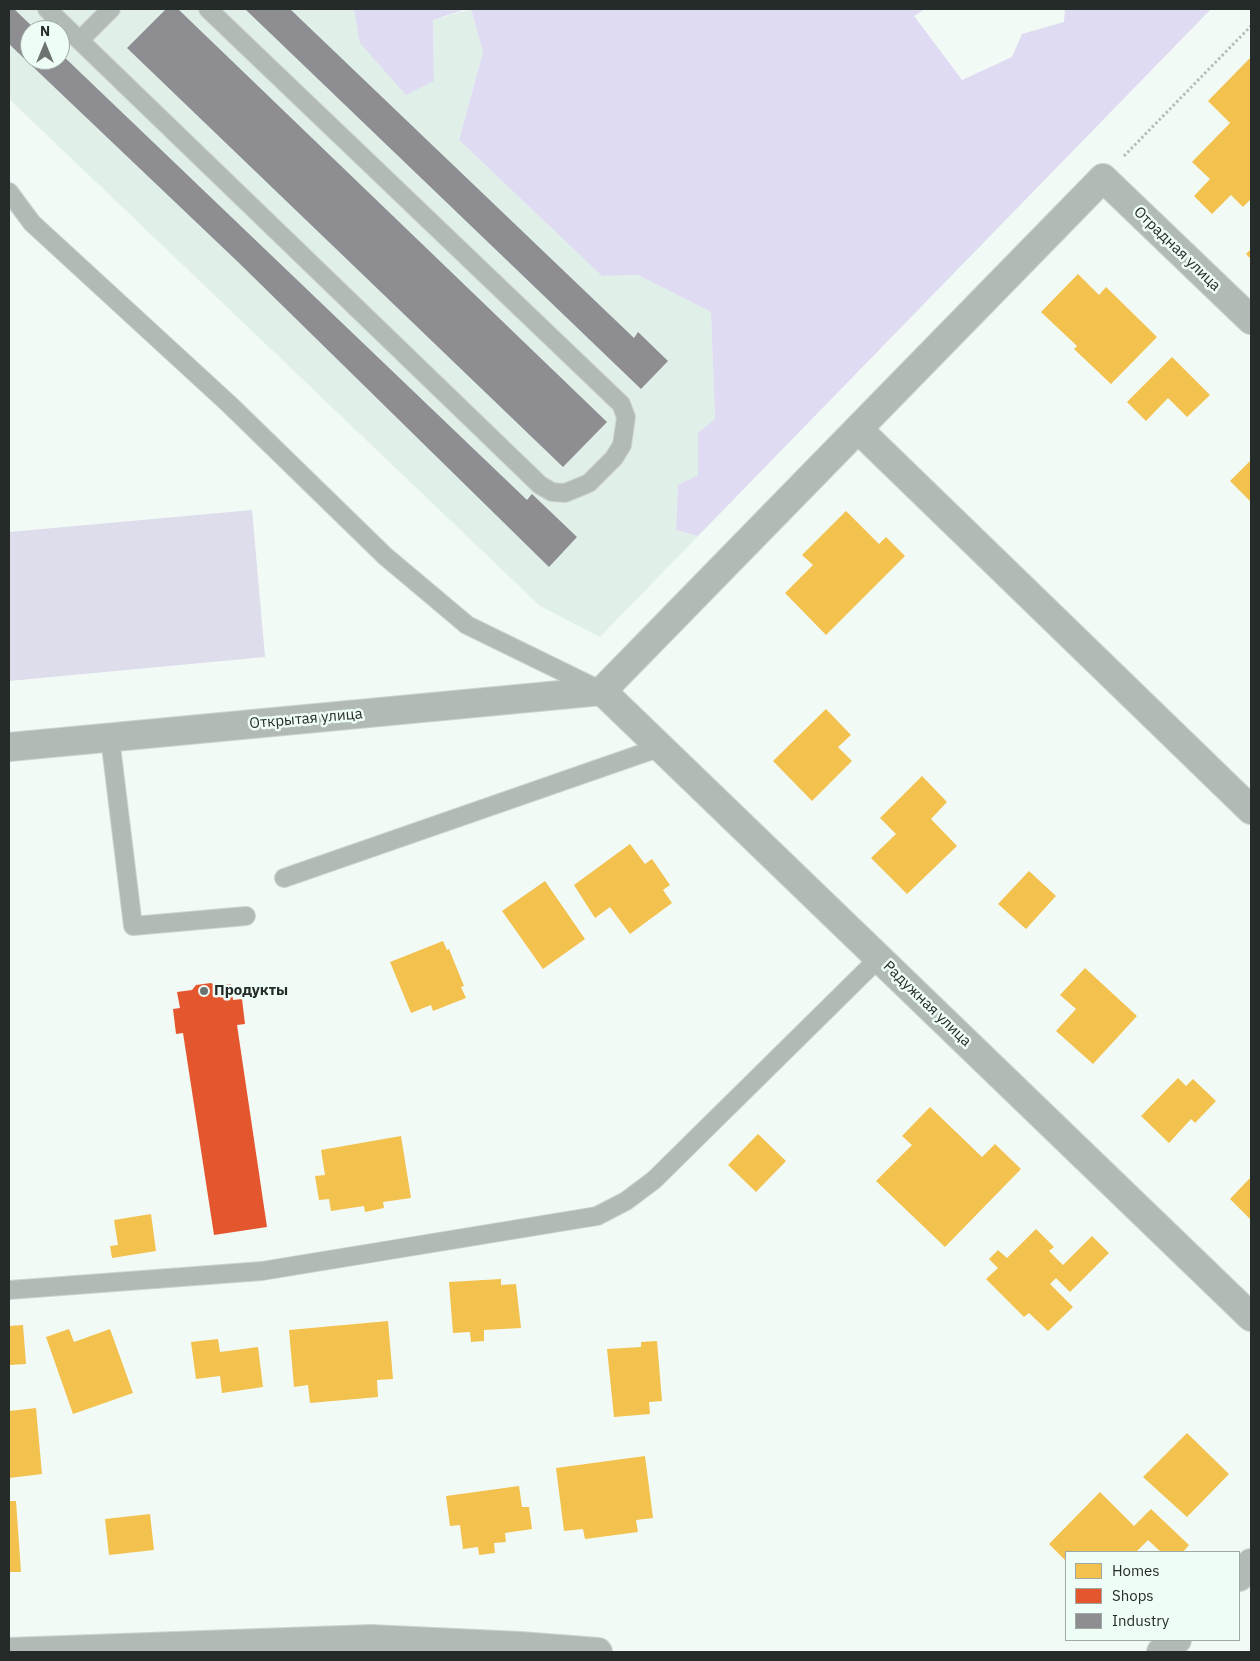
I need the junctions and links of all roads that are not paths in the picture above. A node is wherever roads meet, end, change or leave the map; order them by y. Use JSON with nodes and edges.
{"nodes":[{"id":1,"x":47,"y":9,"type":"edge"},
{"id":2,"x":111,"y":9,"type":"edge"},
{"id":3,"x":208,"y":9,"type":"edge"},
{"id":4,"x":80,"y":40,"type":"junction"},
{"id":5,"x":9,"y":192,"type":"edge"},
{"id":6,"x":1251,"y":320,"type":"edge"},
{"id":7,"x":858,"y":429,"type":"junction"},
{"id":8,"x":602,"y":691,"type":"junction"},
{"id":9,"x":110,"y":738,"type":"junction"},
{"id":10,"x":9,"y":747,"type":"edge"},
{"id":11,"x":661,"y":748,"type":"junction"},
{"id":12,"x":1251,"y":810,"type":"edge"},
{"id":13,"x":284,"y":878,"type":"dead end"},
{"id":14,"x":246,"y":916,"type":"dead end"},
{"id":15,"x":879,"y":958,"type":"junction"},
{"id":16,"x":9,"y":1290,"type":"edge"},
{"id":17,"x":1251,"y":1317,"type":"edge"},
{"id":18,"x":1251,"y":1563,"type":"edge"},
{"id":19,"x":1240,"y":1575,"type":"edge"},
{"id":20,"x":1176,"y":1641,"type":"edge"},
{"id":21,"x":9,"y":1652,"type":"edge"},
{"id":22,"x":598,"y":1652,"type":"edge"},
{"id":23,"x":1161,"y":1652,"type":"edge"}],
"edges":[{"from":1,"to":4,"type":"lane"},
{"from":2,"to":4,"type":"lane"},
{"from":3,"to":4,"type":"lane"},
{"from":5,"to":8,"type":"lane"},
{"from":6,"to":7,"type":"street","name":"Отрадная улица"},
{"from":7,"to":8,"type":"street"},
{"from":7,"to":12,"type":"street"},
{"from":8,"to":9,"type":"street","name":"Открытая улица"},
{"from":8,"to":11,"type":"street","name":"Радужная улица"},
{"from":9,"to":10,"type":"street","name":"Открытая улица"},
{"from":9,"to":14,"type":"lane"},
{"from":11,"to":13,"type":"lane"},
{"from":11,"to":15,"type":"street","name":"Радужная улица"},
{"from":15,"to":16,"type":"lane"},
{"from":15,"to":17,"type":"street","name":"Радужная улица"},
{"from":18,"to":19,"type":"street"},
{"from":20,"to":23,"type":"street"},
{"from":21,"to":22,"type":"street"}]}
